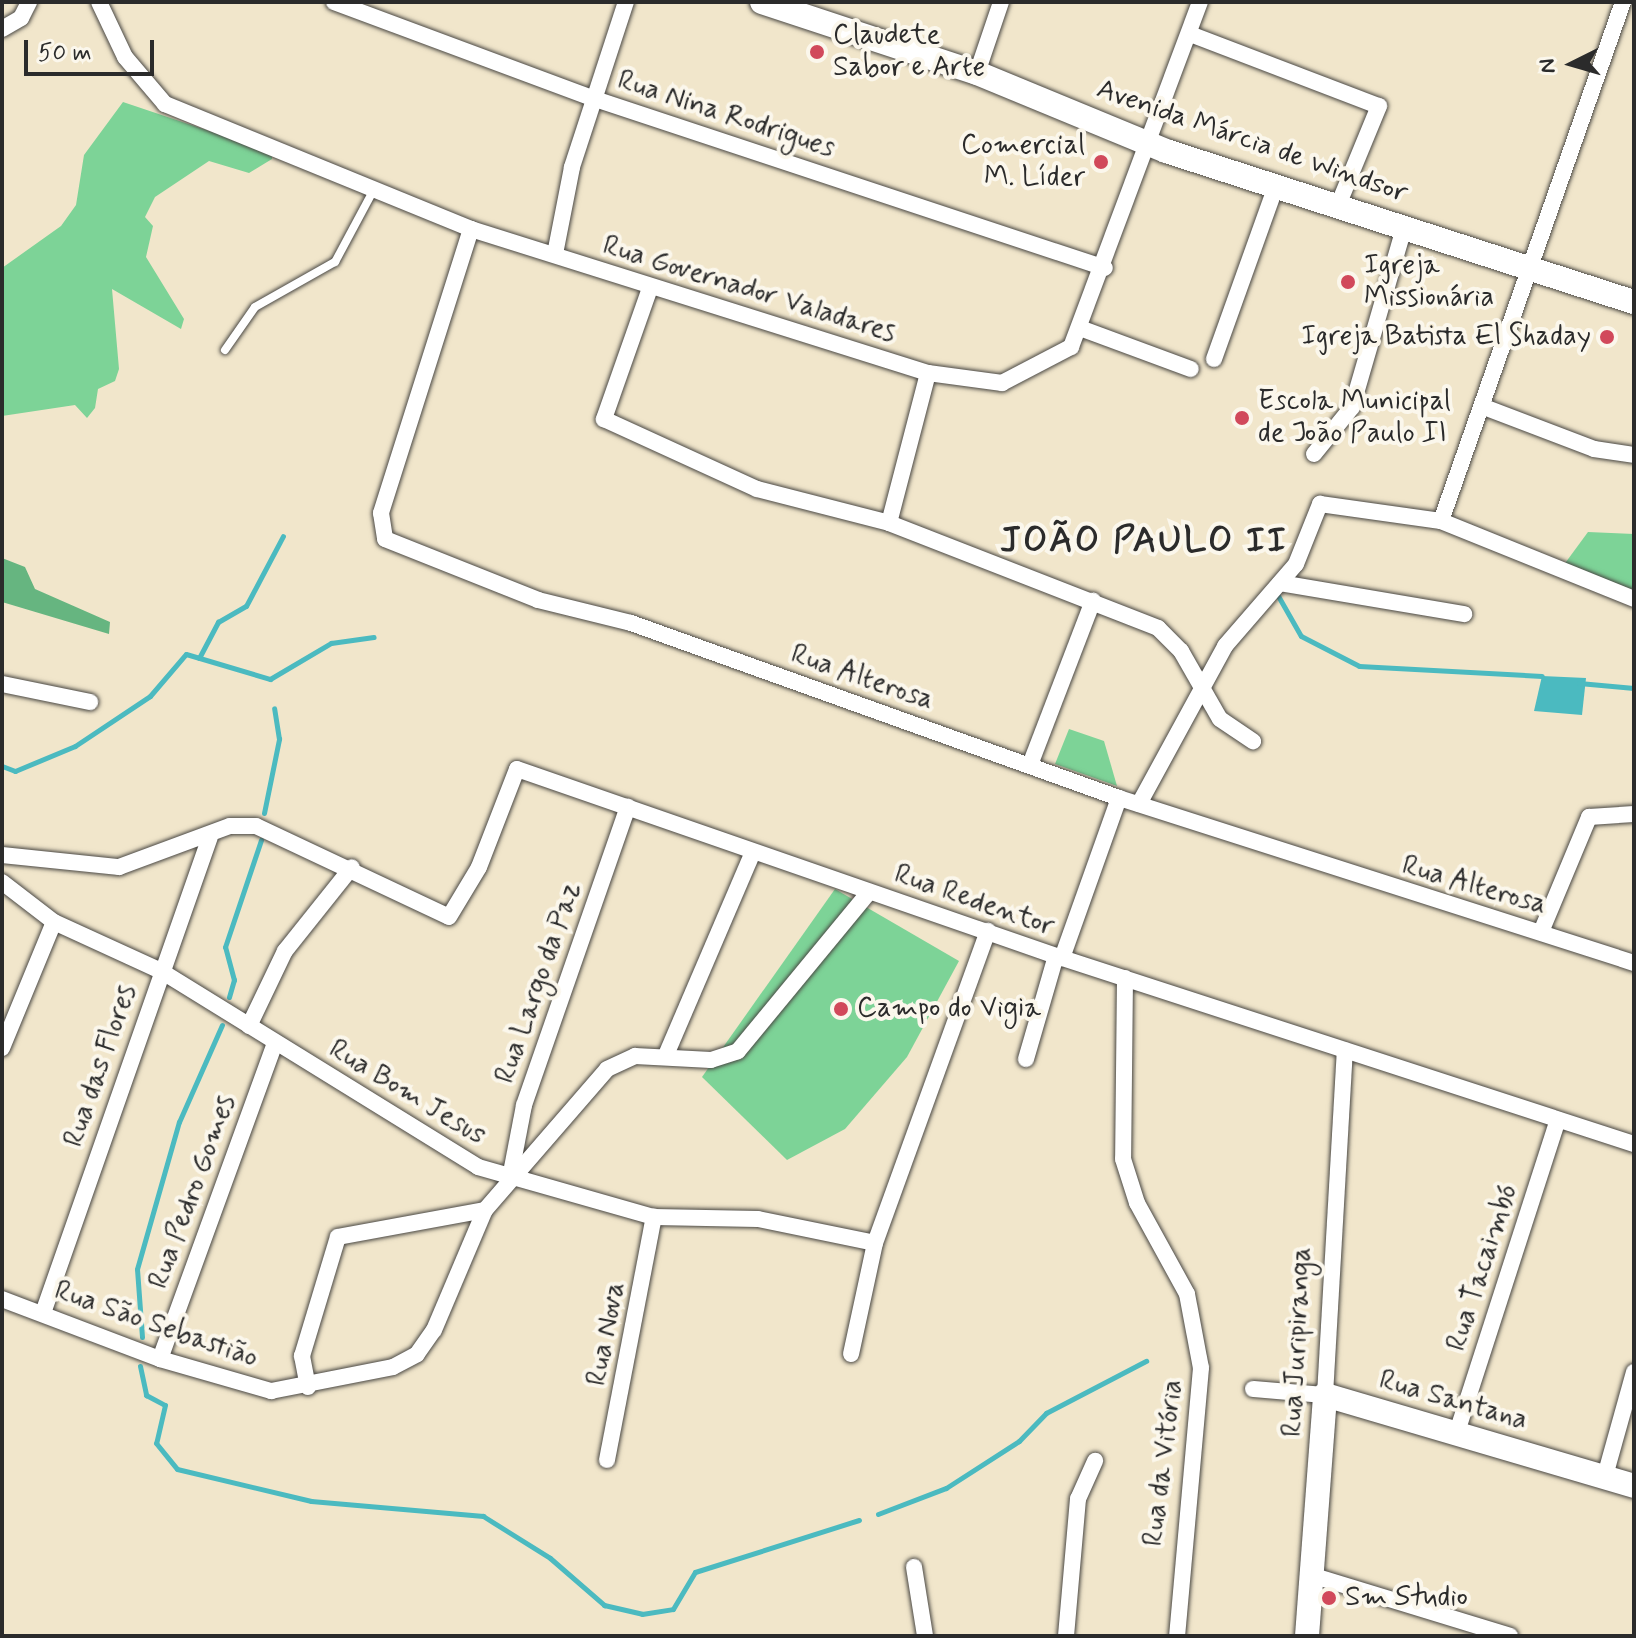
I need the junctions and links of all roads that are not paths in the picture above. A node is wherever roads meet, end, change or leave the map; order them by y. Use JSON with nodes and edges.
{"nodes":[{"id":1,"x":29,"y":2,"type":"edge"},
{"id":2,"x":99,"y":2,"type":"edge"},
{"id":3,"x":334,"y":2,"type":"edge"},
{"id":4,"x":626,"y":2,"type":"edge"},
{"id":5,"x":762,"y":2,"type":"edge"},
{"id":6,"x":1001,"y":2,"type":"edge"},
{"id":7,"x":1200,"y":2,"type":"edge"},
{"id":8,"x":1623,"y":2,"type":"edge"},
{"id":9,"x":806,"y":8,"type":"edge"},
{"id":10,"x":2,"y":29,"type":"edge"},
{"id":11,"x":1190,"y":34,"type":"junction"},
{"id":12,"x":977,"y":73,"type":"junction"},
{"id":13,"x":595,"y":99,"type":"junction"},
{"id":14,"x":1144,"y":142,"type":"junction"},
{"id":15,"x":1276,"y":186,"type":"junction"},
{"id":16,"x":373,"y":191,"type":"junction"},
{"id":17,"x":1339,"y":203,"type":"junction"},
{"id":18,"x":1405,"y":225,"type":"junction"},
{"id":19,"x":471,"y":229,"type":"junction"},
{"id":20,"x":555,"y":254,"type":"junction"},
{"id":21,"x":1105,"y":268,"type":"junction"},
{"id":22,"x":1534,"y":271,"type":"junction"},
{"id":23,"x":649,"y":291,"type":"junction"},
{"id":24,"x":1634,"y":302,"type":"edge"},
{"id":25,"x":1080,"y":328,"type":"junction"},
{"id":26,"x":225,"y":350,"type":"dead end"},
{"id":27,"x":1214,"y":359,"type":"dead end"},
{"id":28,"x":1191,"y":369,"type":"dead end"},
{"id":29,"x":928,"y":373,"type":"junction"},
{"id":30,"x":1484,"y":407,"type":"junction"},
{"id":31,"x":1314,"y":454,"type":"dead end"},
{"id":32,"x":1634,"y":455,"type":"edge"},
{"id":33,"x":1441,"y":521,"type":"junction"},
{"id":34,"x":889,"y":523,"type":"junction"},
{"id":35,"x":1280,"y":583,"type":"junction"},
{"id":36,"x":1634,"y":599,"type":"edge"},
{"id":37,"x":1093,"y":601,"type":"junction"},
{"id":38,"x":1464,"y":614,"type":"dead end"},
{"id":39,"x":1201,"y":683,"type":"junction"},
{"id":40,"x":2,"y":684,"type":"edge"},
{"id":41,"x":90,"y":702,"type":"dead end"},
{"id":42,"x":1253,"y":741,"type":"dead end"},
{"id":43,"x":1030,"y":765,"type":"junction"},
{"id":44,"x":1119,"y":798,"type":"junction"},
{"id":45,"x":1139,"y":804,"type":"junction"},
{"id":46,"x":628,"y":807,"type":"junction"},
{"id":47,"x":1634,"y":814,"type":"edge"},
{"id":48,"x":210,"y":837,"type":"junction"},
{"id":49,"x":753,"y":852,"type":"junction"},
{"id":50,"x":2,"y":855,"type":"edge"},
{"id":51,"x":352,"y":867,"type":"junction"},
{"id":52,"x":2,"y":882,"type":"edge"},
{"id":53,"x":869,"y":892,"type":"junction"},
{"id":54,"x":54,"y":922,"type":"junction"},
{"id":55,"x":988,"y":931,"type":"junction"},
{"id":56,"x":1541,"y":932,"type":"junction"},
{"id":57,"x":1059,"y":957,"type":"junction"},
{"id":58,"x":1634,"y":963,"type":"edge"},
{"id":59,"x":161,"y":971,"type":"junction"},
{"id":60,"x":1125,"y":978,"type":"junction"},
{"id":61,"x":249,"y":1026,"type":"junction"},
{"id":62,"x":275,"y":1043,"type":"junction"},
{"id":63,"x":2,"y":1048,"type":"edge"},
{"id":64,"x":1345,"y":1051,"type":"junction"},
{"id":65,"x":666,"y":1055,"type":"junction"},
{"id":66,"x":1026,"y":1059,"type":"dead end"},
{"id":67,"x":1558,"y":1120,"type":"junction"},
{"id":68,"x":1634,"y":1144,"type":"edge"},
{"id":69,"x":510,"y":1179,"type":"junction"},
{"id":70,"x":485,"y":1210,"type":"junction"},
{"id":71,"x":654,"y":1217,"type":"junction"},
{"id":72,"x":875,"y":1243,"type":"junction"},
{"id":73,"x":2,"y":1299,"type":"edge"},
{"id":74,"x":43,"y":1313,"type":"junction"},
{"id":75,"x":851,"y":1354,"type":"dead end"},
{"id":76,"x":160,"y":1359,"type":"junction"},
{"id":77,"x":1634,"y":1372,"type":"edge"},
{"id":78,"x":308,"y":1387,"type":"junction"},
{"id":79,"x":1253,"y":1389,"type":"dead end"},
{"id":80,"x":1325,"y":1395,"type":"junction"},
{"id":81,"x":1457,"y":1432,"type":"junction"},
{"id":82,"x":607,"y":1460,"type":"dead end"},
{"id":83,"x":1095,"y":1461,"type":"dead end"},
{"id":84,"x":1605,"y":1476,"type":"junction"},
{"id":85,"x":1634,"y":1486,"type":"edge"},
{"id":86,"x":914,"y":1567,"type":"dead end"},
{"id":87,"x":1314,"y":1576,"type":"junction"},
{"id":88,"x":925,"y":1636,"type":"edge"},
{"id":89,"x":1066,"y":1636,"type":"edge"},
{"id":90,"x":1177,"y":1636,"type":"edge"},
{"id":91,"x":1307,"y":1636,"type":"edge"},
{"id":92,"x":1510,"y":1636,"type":"edge"}],
"edges":[{"from":1,"to":10,"type":"street"},
{"from":2,"to":16,"type":"street"},
{"from":3,"to":13,"type":"street","name":"Rua Nina Rodrigues"},
{"from":4,"to":13,"type":"street"},
{"from":5,"to":9,"type":"street","name":"Avenida Márcia de Windsor"},
{"from":6,"to":12,"type":"street"},
{"from":7,"to":11,"type":"street","name":"Rua Governador Valadares"},
{"from":8,"to":22,"type":"street"},
{"from":9,"to":12,"type":"street","name":"Avenida Márcia de Windsor"},
{"from":11,"to":14,"type":"street","name":"Rua Governador Valadares"},
{"from":11,"to":17,"type":"street"},
{"from":12,"to":14,"type":"street","name":"Avenida Márcia de Windsor"},
{"from":13,"to":20,"type":"street"},
{"from":13,"to":21,"type":"street","name":"Rua Nina Rodrigues"},
{"from":14,"to":15,"type":"street","name":"Avenida Márcia de Windsor"},
{"from":14,"to":21,"type":"street","name":"Rua Governador Valadares"},
{"from":15,"to":17,"type":"street","name":"Avenida Márcia de Windsor"},
{"from":15,"to":27,"type":"street"},
{"from":16,"to":19,"type":"street"},
{"from":16,"to":26,"type":"lane"},
{"from":17,"to":18,"type":"street","name":"Avenida Márcia de Windsor"},
{"from":18,"to":22,"type":"street","name":"Avenida Márcia de Windsor"},
{"from":18,"to":31,"type":"street"},
{"from":19,"to":20,"type":"street","name":"Rua Governador Valadares"},
{"from":19,"to":43,"type":"street","name":"Rua Alterosa"},
{"from":20,"to":23,"type":"street","name":"Rua Governador Valadares"},
{"from":21,"to":25,"type":"street","name":"Rua Governador Valadares"},
{"from":22,"to":24,"type":"street","name":"Avenida Márcia de Windsor"},
{"from":22,"to":30,"type":"street"},
{"from":23,"to":29,"type":"street","name":"Rua Governador Valadares"},
{"from":23,"to":34,"type":"street"},
{"from":25,"to":28,"type":"street"},
{"from":25,"to":29,"type":"street","name":"Rua Governador Valadares"},
{"from":29,"to":34,"type":"street"},
{"from":30,"to":32,"type":"street"},
{"from":30,"to":33,"type":"street"},
{"from":33,"to":35,"type":"street"},
{"from":33,"to":36,"type":"street"},
{"from":34,"to":37,"type":"street"},
{"from":35,"to":38,"type":"street"},
{"from":35,"to":39,"type":"street"},
{"from":37,"to":39,"type":"street"},
{"from":37,"to":43,"type":"street"},
{"from":39,"to":42,"type":"street"},
{"from":39,"to":45,"type":"street"},
{"from":40,"to":41,"type":"street"},
{"from":43,"to":44,"type":"street","name":"Rua Alterosa"},
{"from":44,"to":45,"type":"street","name":"Rua Alterosa"},
{"from":44,"to":57,"type":"street"},
{"from":45,"to":56,"type":"street","name":"Rua Alterosa"},
{"from":46,"to":49,"type":"street","name":"Rua Redentor"},
{"from":46,"to":51,"type":"street","name":"Rua Redentor"},
{"from":46,"to":69,"type":"street","name":"Rua Largo da Paz"},
{"from":47,"to":56,"type":"street"},
{"from":48,"to":50,"type":"street"},
{"from":48,"to":51,"type":"street"},
{"from":48,"to":59,"type":"street","name":"Rua das Flores"},
{"from":49,"to":53,"type":"street","name":"Rua Redentor"},
{"from":49,"to":65,"type":"street"},
{"from":51,"to":61,"type":"street"},
{"from":52,"to":54,"type":"street","name":"Rua Bom Jesus"},
{"from":53,"to":55,"type":"street","name":"Rua Redentor"},
{"from":53,"to":65,"type":"street","name":"Rua São Sebastião"},
{"from":54,"to":59,"type":"street","name":"Rua Bom Jesus"},
{"from":54,"to":63,"type":"street"},
{"from":55,"to":57,"type":"street","name":"Rua Redentor"},
{"from":55,"to":72,"type":"street"},
{"from":56,"to":58,"type":"street","name":"Rua Alterosa"},
{"from":57,"to":60,"type":"street","name":"Rua Redentor"},
{"from":57,"to":66,"type":"street"},
{"from":59,"to":61,"type":"street","name":"Rua Bom Jesus"},
{"from":59,"to":74,"type":"street","name":"Rua das Flores"},
{"from":60,"to":64,"type":"street","name":"Rua Redentor"},
{"from":60,"to":90,"type":"street","name":"Rua da Vitória"},
{"from":61,"to":62,"type":"street","name":"Rua Bom Jesus"},
{"from":62,"to":69,"type":"street","name":"Rua Bom Jesus"},
{"from":62,"to":76,"type":"street","name":"Rua Pedro Gomes"},
{"from":64,"to":67,"type":"street","name":"Rua Redentor"},
{"from":64,"to":80,"type":"street","name":"Rua Juripiranga"},
{"from":65,"to":69,"type":"street","name":"Rua São Sebastião"},
{"from":67,"to":68,"type":"street","name":"Rua Redentor"},
{"from":67,"to":81,"type":"street","name":"Rua Tacaimbó"},
{"from":69,"to":70,"type":"street","name":"Rua São Sebastião"},
{"from":69,"to":71,"type":"street","name":"Rua Bom Jesus"},
{"from":70,"to":78,"type":"street","name":"Rua São Sebastião"},
{"from":70,"to":78,"type":"street"},
{"from":71,"to":72,"type":"street","name":"Rua Bom Jesus"},
{"from":71,"to":82,"type":"street","name":"Rua Nova"},
{"from":72,"to":75,"type":"street"},
{"from":73,"to":74,"type":"street","name":"Rua São Sebastião"},
{"from":74,"to":76,"type":"street","name":"Rua São Sebastião"},
{"from":76,"to":78,"type":"street","name":"Rua São Sebastião"},
{"from":77,"to":84,"type":"street"},
{"from":79,"to":80,"type":"street","name":"Rua Santana"},
{"from":80,"to":81,"type":"street","name":"Rua Santana"},
{"from":80,"to":87,"type":"street","name":"Rua Juripiranga"},
{"from":81,"to":84,"type":"street","name":"Rua Santana"},
{"from":83,"to":89,"type":"street"},
{"from":84,"to":85,"type":"street","name":"Rua Santana"},
{"from":86,"to":88,"type":"street"},
{"from":87,"to":91,"type":"street","name":"Rua Juripiranga"},
{"from":87,"to":92,"type":"street"}]}
